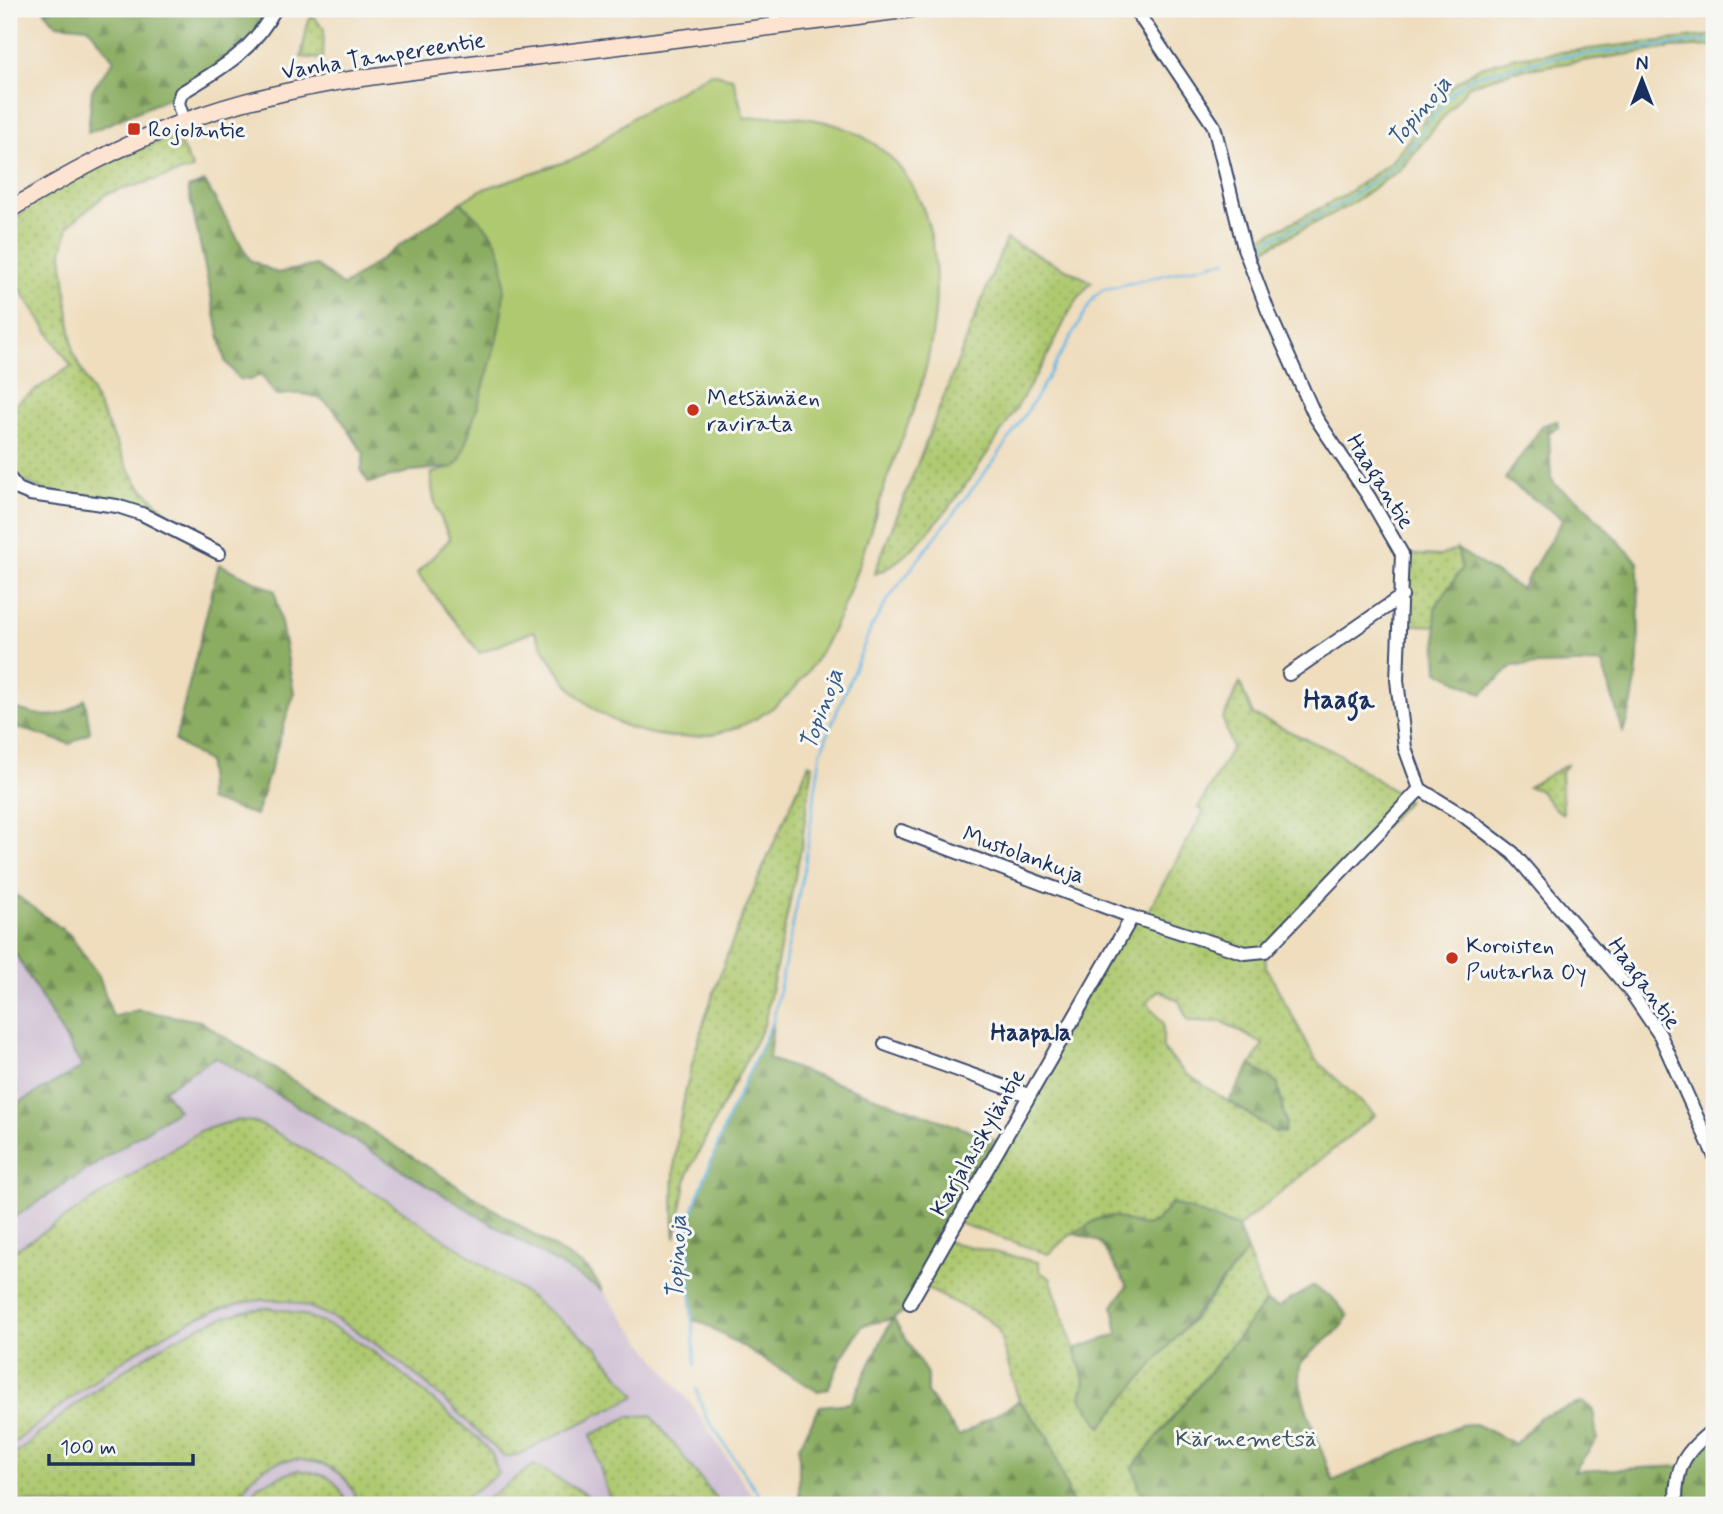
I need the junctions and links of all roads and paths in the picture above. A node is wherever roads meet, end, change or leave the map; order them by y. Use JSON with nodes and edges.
{"nodes":[{"id":1,"x":275,"y":9,"type":"edge"},
{"id":2,"x":912,"y":9,"type":"edge"},
{"id":3,"x":1083,"y":9,"type":"edge"},
{"id":4,"x":1101,"y":9,"type":"edge"},
{"id":5,"x":1135,"y":9,"type":"edge"},
{"id":6,"x":776,"y":17,"type":"edge"},
{"id":7,"x":184,"y":121,"type":"junction"},
{"id":8,"x":9,"y":210,"type":"edge"},
{"id":9,"x":9,"y":478,"type":"edge"},
{"id":10,"x":219,"y":552,"type":"dead end"},
{"id":11,"x":1402,"y":596,"type":"junction"},
{"id":12,"x":1289,"y":674,"type":"dead end"},
{"id":13,"x":1420,"y":789,"type":"junction"},
{"id":14,"x":901,"y":831,"type":"dead end"},
{"id":15,"x":1132,"y":916,"type":"junction"},
{"id":16,"x":885,"y":1044,"type":"dead end"},
{"id":17,"x":1028,"y":1095,"type":"junction"},
{"id":18,"x":1714,"y":1126,"type":"edge"},
{"id":19,"x":1703,"y":1134,"type":"junction"},
{"id":20,"x":1714,"y":1155,"type":"edge"},
{"id":21,"x":910,"y":1303,"type":"dead end"},
{"id":22,"x":1714,"y":1429,"type":"edge"},
{"id":23,"x":1676,"y":1505,"type":"edge"}],
"edges":[{"from":1,"to":7,"type":"street"},
{"from":2,"to":6,"type":"main road","name":"Vanha Tampereentie"},
{"from":3,"to":4,"type":"street"},
{"from":5,"to":11,"type":"street","name":"Haagantie"},
{"from":6,"to":7,"type":"main road","name":"Vanha Tampereentie"},
{"from":7,"to":8,"type":"main road","name":"Vanha Tampereentie"},
{"from":9,"to":10,"type":"street"},
{"from":11,"to":12,"type":"street"},
{"from":11,"to":13,"type":"street","name":"Haagantie"},
{"from":13,"to":15,"type":"street"},
{"from":13,"to":19,"type":"street","name":"Haagantie"},
{"from":14,"to":15,"type":"street","name":"Mustolankuja"},
{"from":15,"to":17,"type":"street","name":"Karjalaiskyläntie"},
{"from":16,"to":17,"type":"street"},
{"from":17,"to":21,"type":"street","name":"Karjalaiskyläntie"},
{"from":18,"to":19,"type":"street"},
{"from":19,"to":20,"type":"street","name":"Haagantie"},
{"from":22,"to":23,"type":"street"}]}
